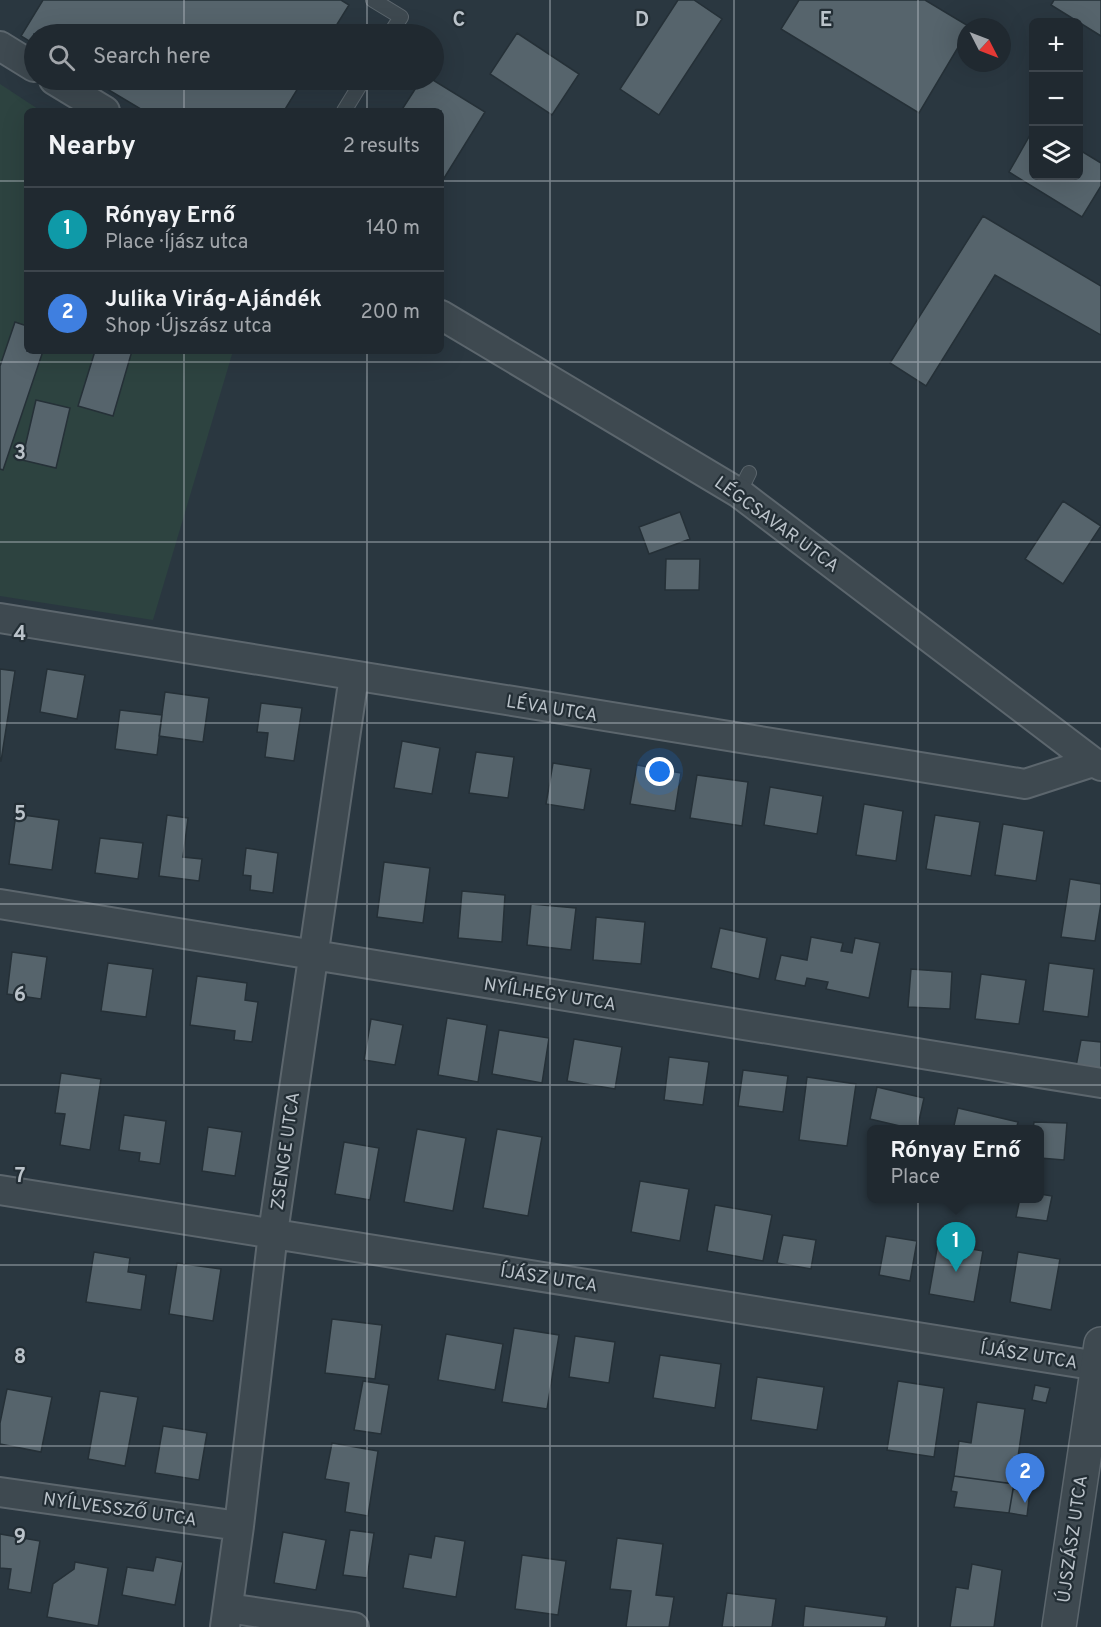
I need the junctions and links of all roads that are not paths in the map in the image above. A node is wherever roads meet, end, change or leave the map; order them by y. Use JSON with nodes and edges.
{"nodes":[{"id":1,"x":373,"y":0,"type":"edge"},
{"id":2,"x":396,"y":24,"type":"edge"},
{"id":3,"x":0,"y":46,"type":"edge"},
{"id":4,"x":24,"y":62,"type":"edge"},
{"id":5,"x":70,"y":90,"type":"edge"},
{"id":6,"x":357,"y":90,"type":"edge"},
{"id":7,"x":100,"y":108,"type":"edge"},
{"id":8,"x":346,"y":108,"type":"edge"},
{"id":9,"x":444,"y":317,"type":"edge"},
{"id":10,"x":0,"y":618,"type":"edge"},
{"id":11,"x":354,"y":676,"type":"junction"},
{"id":12,"x":1097,"y":764,"type":"edge"},
{"id":13,"x":0,"y":904,"type":"edge"},
{"id":14,"x":312,"y":955,"type":"junction"},
{"id":15,"x":1101,"y":1083,"type":"edge"},
{"id":16,"x":0,"y":1190,"type":"edge"},
{"id":17,"x":273,"y":1233,"type":"junction"},
{"id":18,"x":1099,"y":1355,"type":"edge"},
{"id":19,"x":0,"y":1492,"type":"edge"},
{"id":20,"x":239,"y":1526,"type":"junction"},
{"id":21,"x":226,"y":1618,"type":"edge"},
{"id":22,"x":354,"y":1627,"type":"edge"},
{"id":23,"x":1059,"y":1627,"type":"edge"}],
"edges":[{"from":1,"to":2,"type":"lane"},
{"from":3,"to":4,"type":"street"},
{"from":5,"to":7,"type":"street"},
{"from":6,"to":8,"type":"lane"},
{"from":9,"to":12,"type":"street","name":"LÉGCSAVAR UTCA"},
{"from":10,"to":11,"type":"street","name":"LÉVA UTCA"},
{"from":11,"to":12,"type":"street","name":"LÉVA UTCA"},
{"from":11,"to":14,"type":"street","name":"ZSENGE UTCA"},
{"from":13,"to":14,"type":"street","name":"NYÍLHEGY UTCA"},
{"from":14,"to":15,"type":"street","name":"NYÍLHEGY UTCA"},
{"from":14,"to":17,"type":"street","name":"ZSENGE UTCA"},
{"from":16,"to":17,"type":"street","name":"ÍJÁSZ UTCA"},
{"from":17,"to":18,"type":"street","name":"ÍJÁSZ UTCA"},
{"from":17,"to":20,"type":"street","name":"ZSENGE UTCA"},
{"from":18,"to":23,"type":"street","name":"ÚJSZÁSZ UTCA"},
{"from":19,"to":20,"type":"street","name":"NYÍLVESSZŐ UTCA"},
{"from":20,"to":21,"type":"street","name":"ZSENGE UTCA"},
{"from":21,"to":22,"type":"street"}]}
